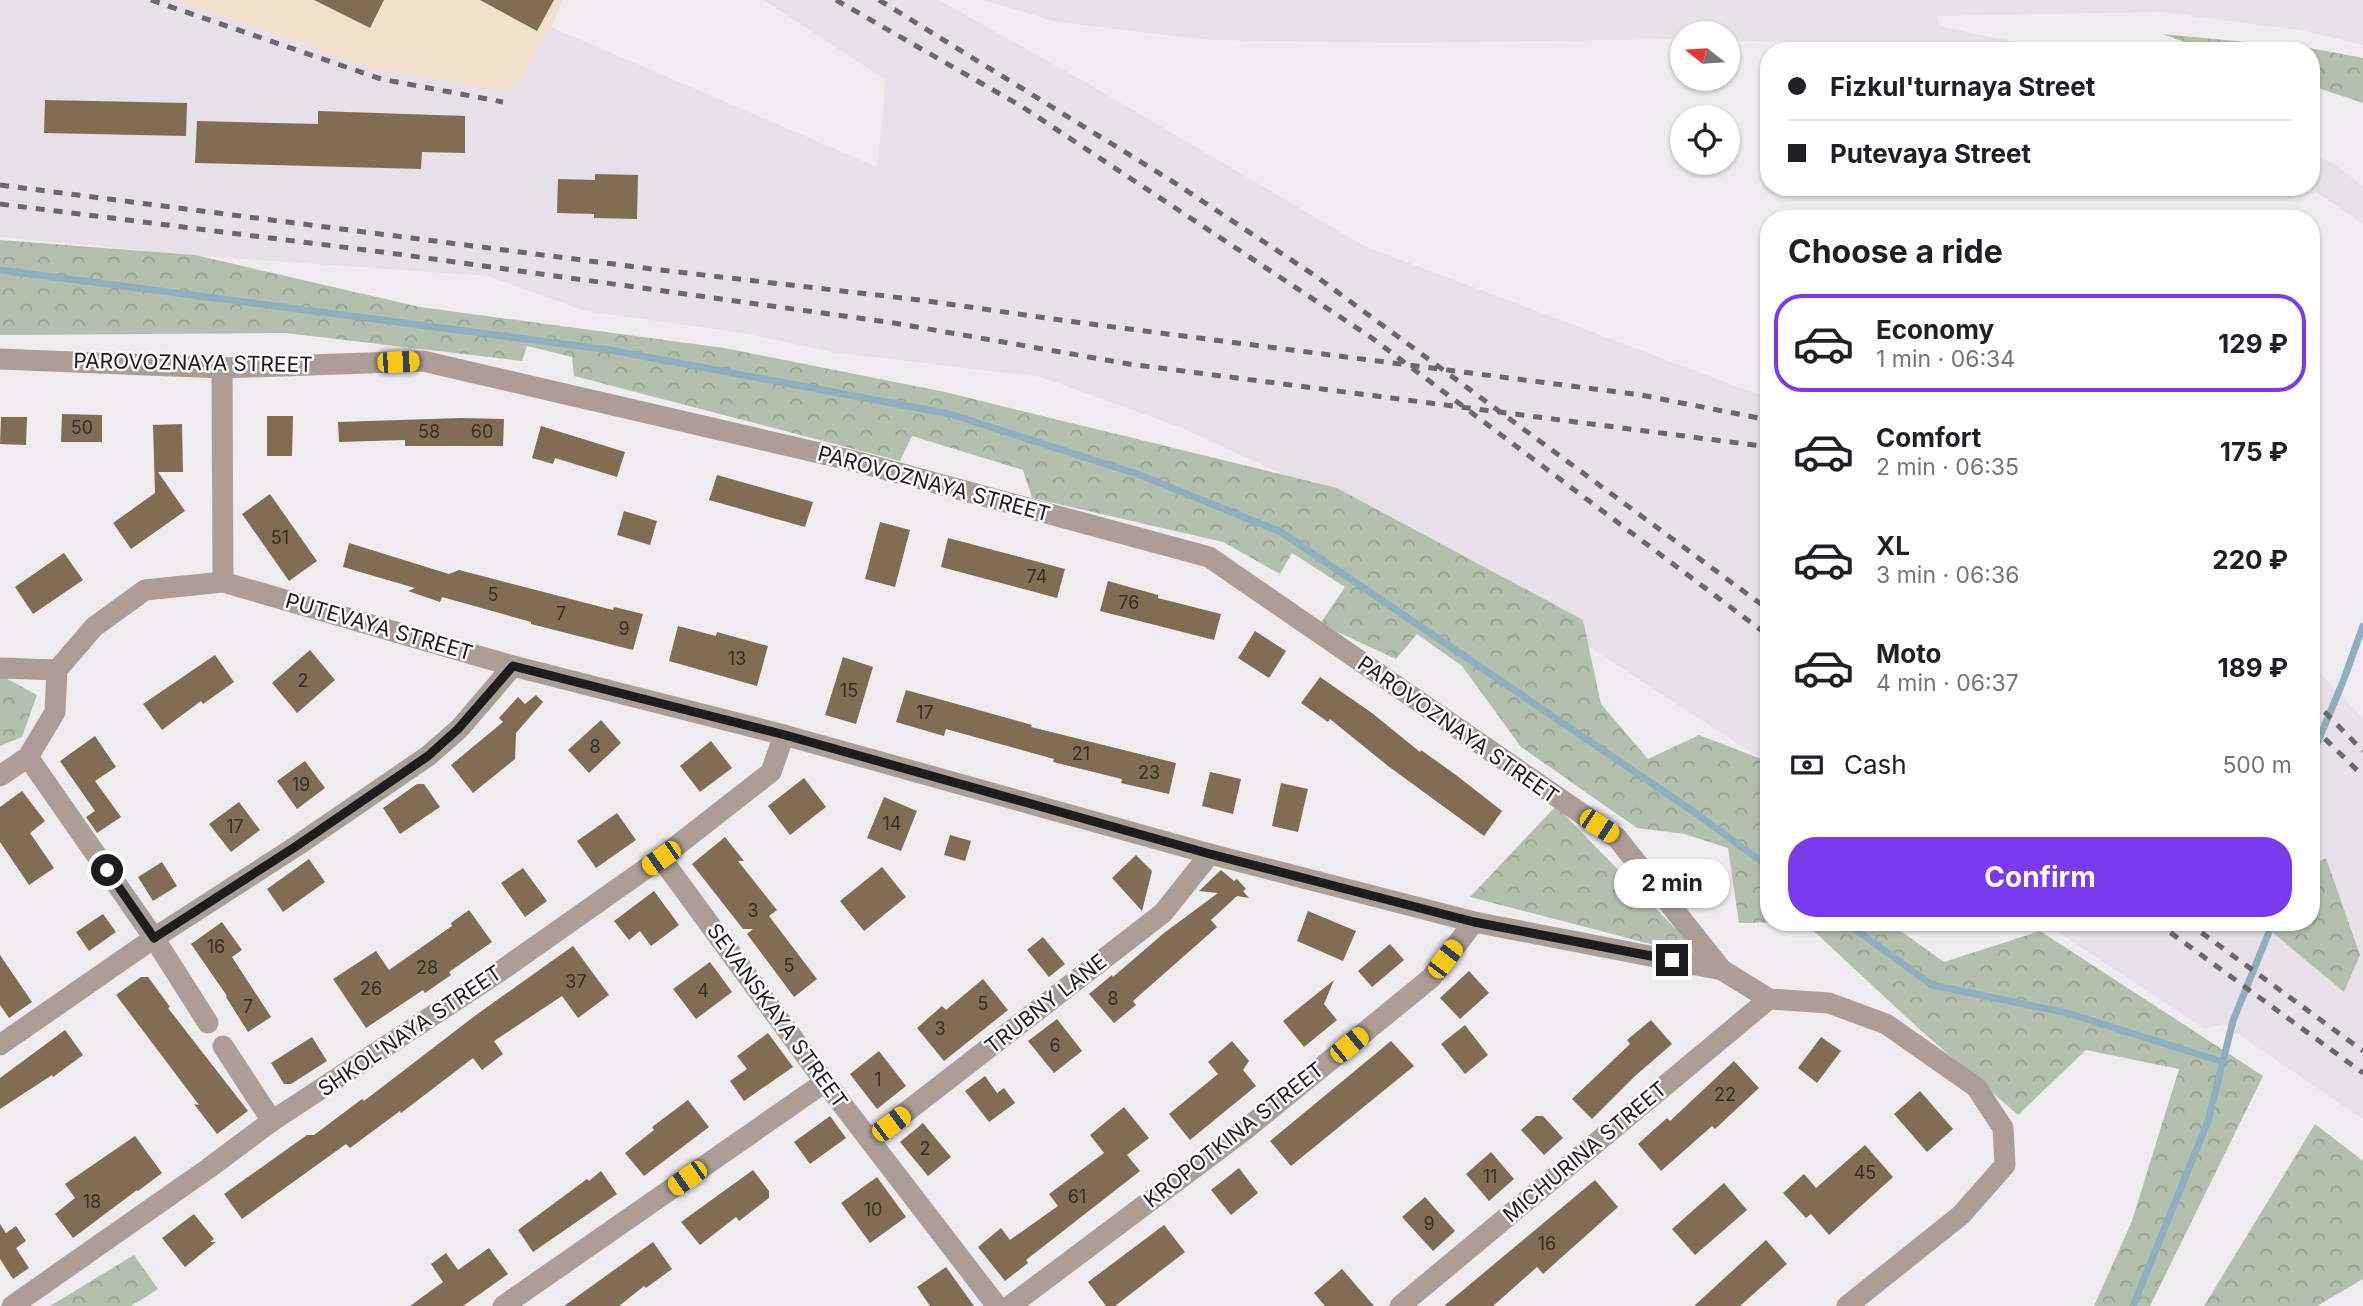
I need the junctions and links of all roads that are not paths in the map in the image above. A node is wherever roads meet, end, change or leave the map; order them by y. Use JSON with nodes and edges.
{"nodes":[{"id":1,"x":0,"y":359,"type":"edge"},
{"id":2,"x":222,"y":368,"type":"junction"},
{"id":3,"x":223,"y":582,"type":"junction"},
{"id":4,"x":513,"y":666,"type":"junction"},
{"id":5,"x":0,"y":668,"type":"edge"},
{"id":6,"x":57,"y":670,"type":"junction"},
{"id":7,"x":785,"y":735,"type":"junction"},
{"id":8,"x":29,"y":757,"type":"junction"},
{"id":9,"x":0,"y":776,"type":"edge"},
{"id":10,"x":1210,"y":854,"type":"junction"},
{"id":11,"x":661,"y":858,"type":"junction"},
{"id":12,"x":1474,"y":922,"type":"junction"},
{"id":13,"x":154,"y":938,"type":"junction"},
{"id":14,"x":1721,"y":970,"type":"junction"},
{"id":15,"x":1769,"y":999,"type":"junction"},
{"id":16,"x":208,"y":1023,"type":"dead end"},
{"id":17,"x":0,"y":1045,"type":"edge"},
{"id":18,"x":223,"y":1046,"type":"dead end"},
{"id":19,"x":825,"y":1082,"type":"junction"},
{"id":20,"x":272,"y":1121,"type":"junction"},
{"id":21,"x":870,"y":1140,"type":"junction"},
{"id":22,"x":12,"y":1306,"type":"edge"},
{"id":23,"x":503,"y":1306,"type":"edge"},
{"id":24,"x":998,"y":1306,"type":"edge"},
{"id":25,"x":1010,"y":1306,"type":"edge"},
{"id":26,"x":1400,"y":1306,"type":"edge"},
{"id":27,"x":1847,"y":1306,"type":"edge"}],
"edges":[{"from":1,"to":2,"type":"street","name":"PAROVOZNAYA STREET"},
{"from":2,"to":3,"type":"street"},
{"from":2,"to":14,"type":"street","name":"PAROVOZNAYA STREET"},
{"from":3,"to":4,"type":"street","name":"PUTEVAYA STREET"},
{"from":3,"to":6,"type":"street"},
{"from":4,"to":7,"type":"street","name":"PUTEVAYA STREET"},
{"from":4,"to":13,"type":"street"},
{"from":5,"to":6,"type":"street"},
{"from":6,"to":8,"type":"street"},
{"from":7,"to":10,"type":"street","name":"PUTEVAYA STREET"},
{"from":7,"to":11,"type":"street","name":"SHKOL'NAYA STREET"},
{"from":8,"to":9,"type":"street"},
{"from":8,"to":13,"type":"street"},
{"from":10,"to":12,"type":"street","name":"PUTEVAYA STREET"},
{"from":10,"to":21,"type":"street","name":"TRUBNY LANE"},
{"from":11,"to":19,"type":"street","name":"SEVANSKAYA STREET"},
{"from":11,"to":20,"type":"street","name":"SHKOL'NAYA STREET"},
{"from":12,"to":14,"type":"street","name":"PUTEVAYA STREET"},
{"from":12,"to":25,"type":"street","name":"KROPOTKINA STREET"},
{"from":13,"to":16,"type":"street"},
{"from":13,"to":17,"type":"street"},
{"from":14,"to":15,"type":"street","name":"PUTEVAYA STREET"},
{"from":15,"to":26,"type":"street","name":"MICHURINA STREET"},
{"from":15,"to":27,"type":"street","name":"PUTEVAYA STREET"},
{"from":18,"to":20,"type":"street"},
{"from":19,"to":21,"type":"street","name":"SEVANSKAYA STREET"},
{"from":19,"to":23,"type":"street"},
{"from":20,"to":22,"type":"street","name":"SHKOL'NAYA STREET"},
{"from":21,"to":24,"type":"street","name":"SEVANSKAYA STREET"}]}
